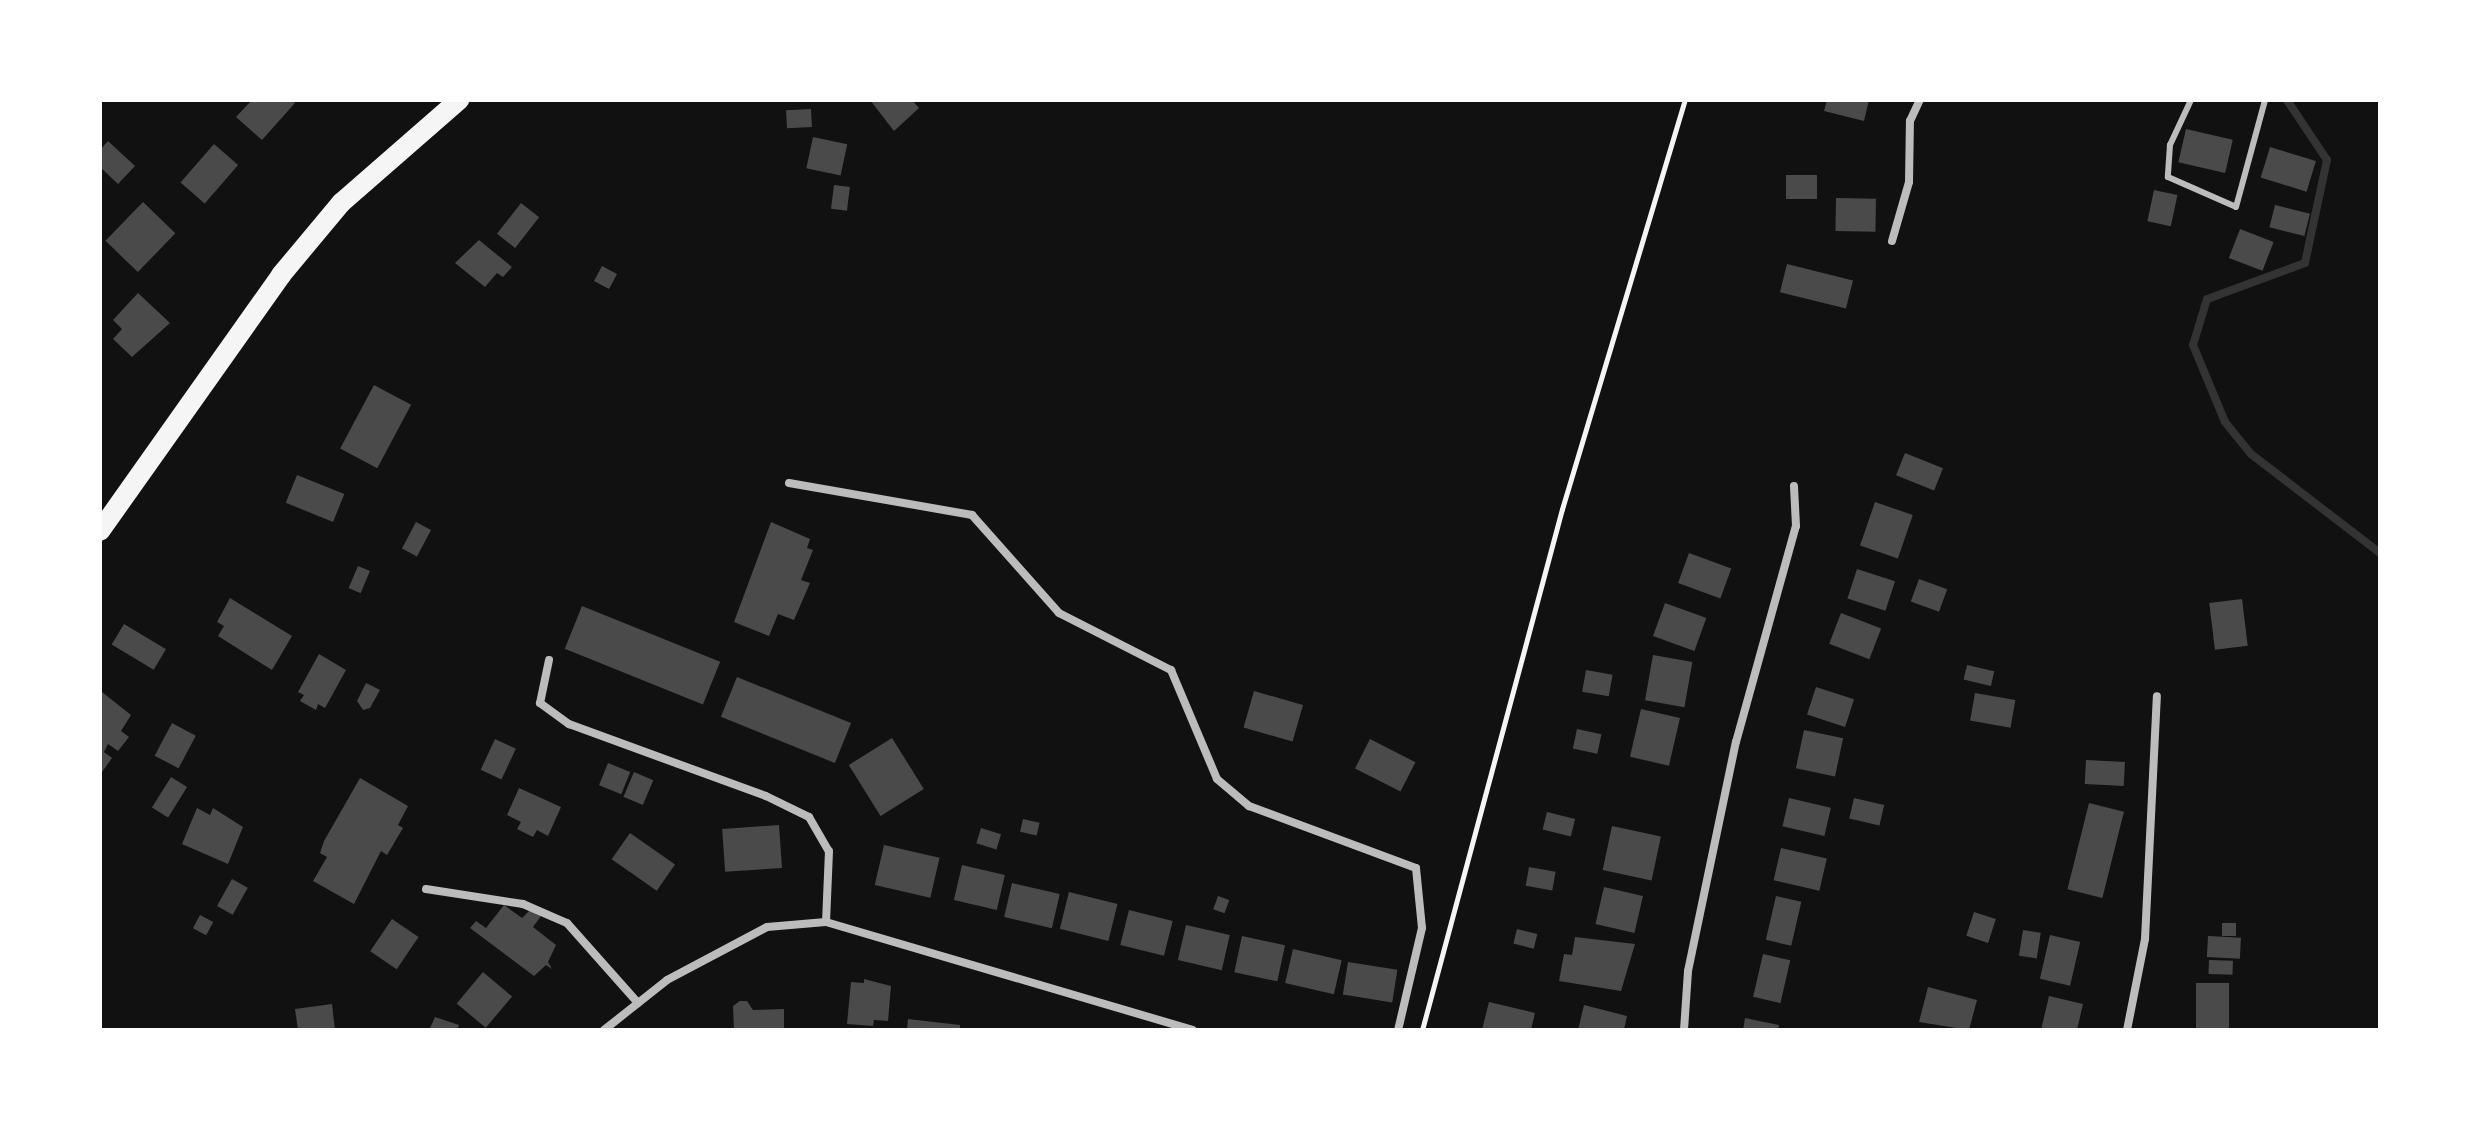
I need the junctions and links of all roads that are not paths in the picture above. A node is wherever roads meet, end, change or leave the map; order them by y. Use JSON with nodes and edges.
{"nodes":[{"id":1,"x":459,"y":100,"type":"edge"},
{"id":2,"x":1920,"y":100,"type":"edge"},
{"id":3,"x":2191,"y":100,"type":"edge"},
{"id":4,"x":2265,"y":100,"type":"edge"},
{"id":5,"x":1892,"y":241,"type":"dead end"},
{"id":6,"x":789,"y":483,"type":"dead end"},
{"id":7,"x":1794,"y":486,"type":"dead end"},
{"id":8,"x":100,"y":531,"type":"edge"},
{"id":9,"x":549,"y":660,"type":"dead end"},
{"id":10,"x":2157,"y":696,"type":"dead end"},
{"id":11,"x":426,"y":889,"type":"dead end"},
{"id":12,"x":826,"y":922,"type":"junction"},
{"id":13,"x":638,"y":1003,"type":"junction"},
{"id":14,"x":1158,"y":1025,"type":"edge"},
{"id":15,"x":604,"y":1030,"type":"edge"},
{"id":16,"x":1192,"y":1030,"type":"edge"},
{"id":17,"x":1398,"y":1030,"type":"edge"},
{"id":18,"x":1684,"y":1030,"type":"edge"},
{"id":19,"x":2127,"y":1030,"type":"edge"}],
"edges":[{"from":1,"to":8,"type":"main road"},
{"from":2,"to":5,"type":"street"},
{"from":3,"to":4,"type":"lane"},
{"from":6,"to":17,"type":"street"},
{"from":7,"to":18,"type":"street"},
{"from":9,"to":12,"type":"street"},
{"from":10,"to":19,"type":"street"},
{"from":11,"to":13,"type":"street"},
{"from":12,"to":13,"type":"street"},
{"from":12,"to":14,"type":"street"},
{"from":13,"to":15,"type":"street"},
{"from":14,"to":16,"type":"street"}]}
